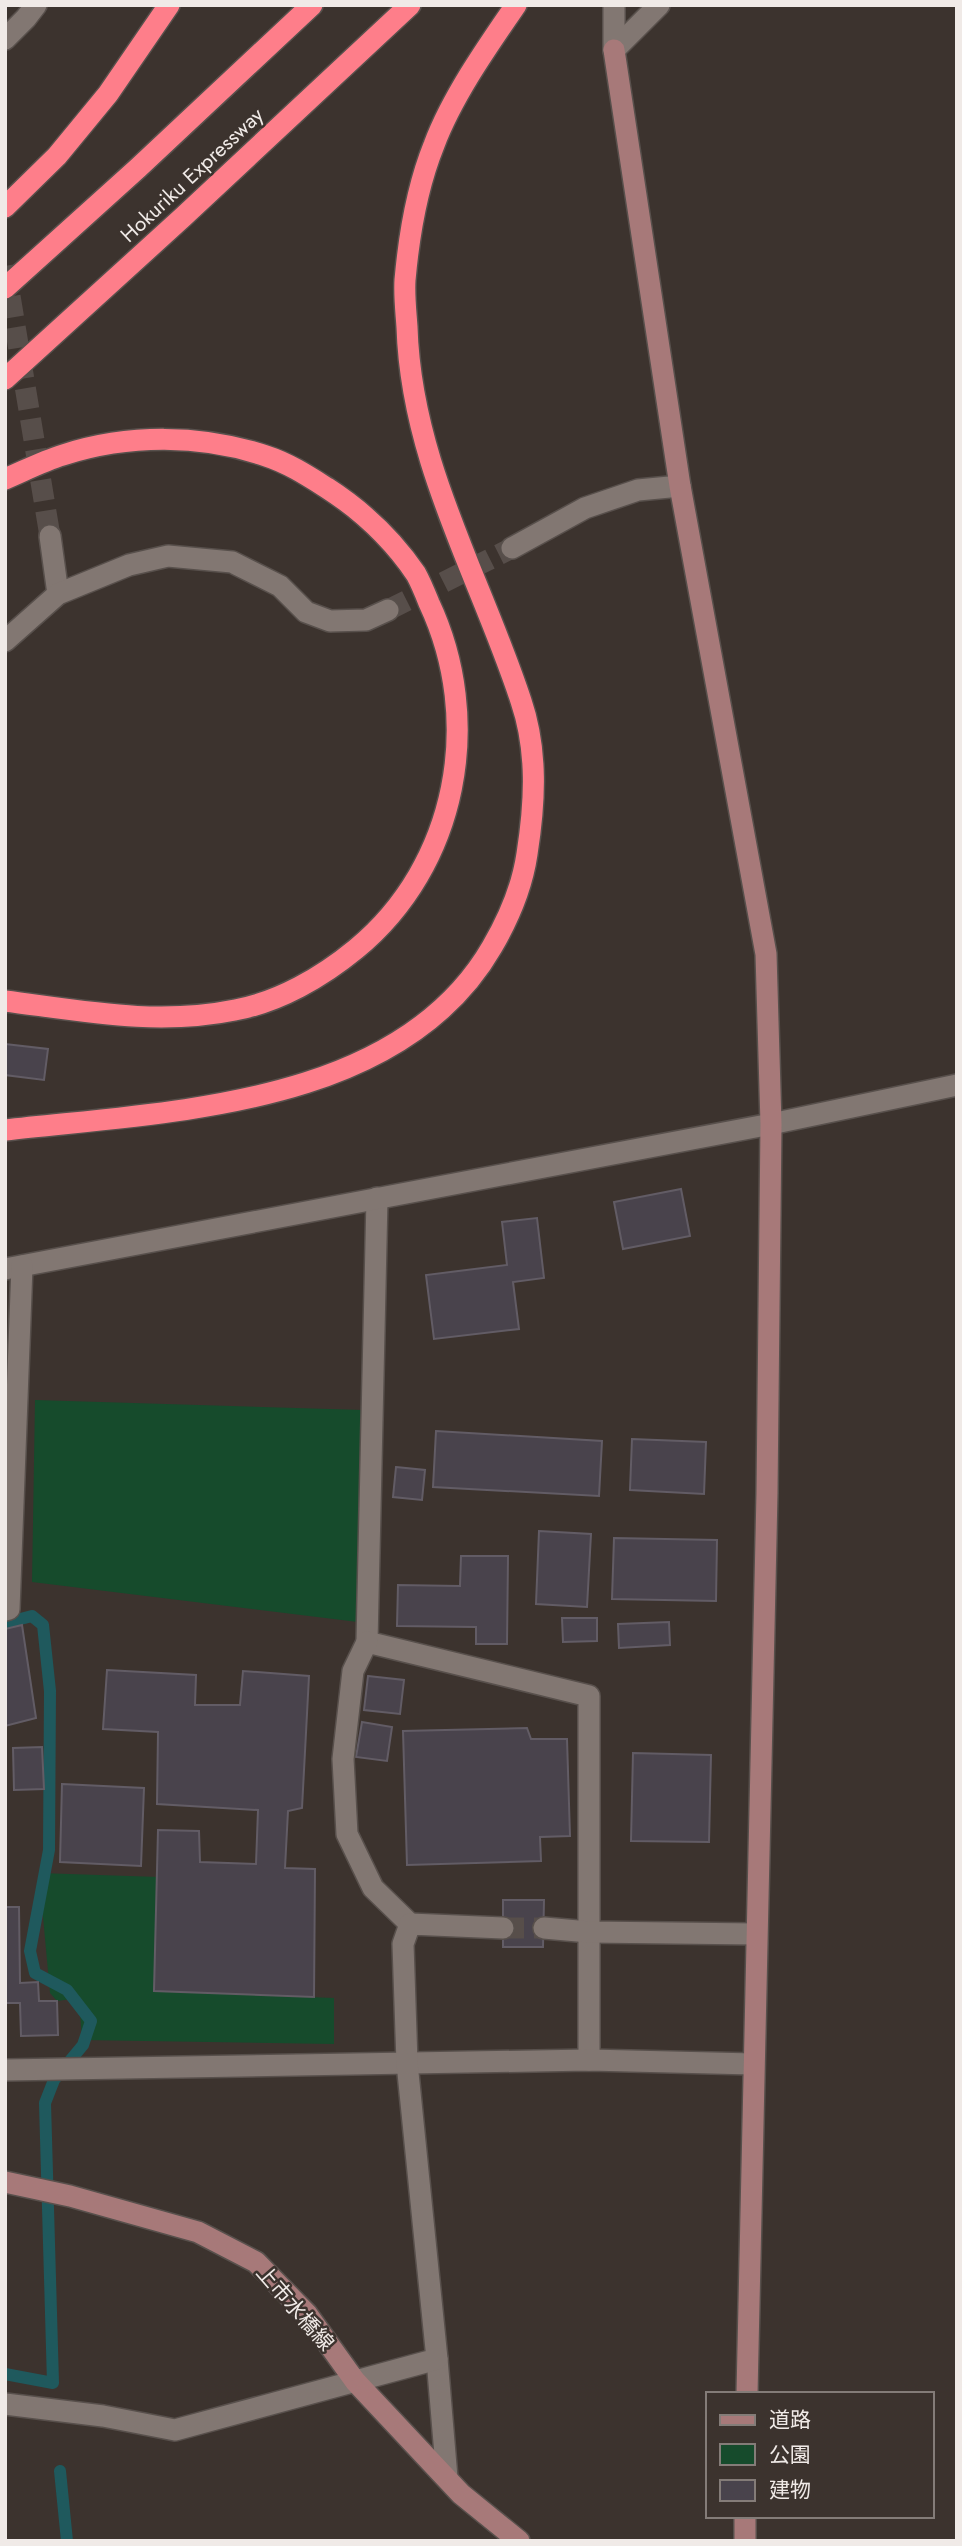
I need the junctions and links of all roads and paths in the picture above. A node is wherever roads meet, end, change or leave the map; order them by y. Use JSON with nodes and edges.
{"nodes":[{"id":1,"x":36,"y":5,"type":"edge"},
{"id":2,"x":169,"y":5,"type":"edge"},
{"id":3,"x":312,"y":5,"type":"edge"},
{"id":4,"x":410,"y":5,"type":"edge"},
{"id":5,"x":516,"y":5,"type":"edge"},
{"id":6,"x":614,"y":5,"type":"edge"},
{"id":7,"x":659,"y":5,"type":"edge"},
{"id":8,"x":5,"y":39,"type":"edge"},
{"id":9,"x":614,"y":50,"type":"junction"},
{"id":10,"x":5,"y":207,"type":"edge"},
{"id":11,"x":5,"y":288,"type":"edge"},
{"id":12,"x":5,"y":379,"type":"edge"},
{"id":13,"x":5,"y":479,"type":"edge"},
{"id":14,"x":680,"y":486,"type":"junction"},
{"id":15,"x":50,"y":536,"type":"tunnel mouth"},
{"id":16,"x":512,"y":548,"type":"tunnel mouth"},
{"id":17,"x":58,"y":594,"type":"junction"},
{"id":18,"x":388,"y":610,"type":"tunnel mouth"},
{"id":19,"x":5,"y":641,"type":"edge"},
{"id":20,"x":5,"y":1001,"type":"edge"},
{"id":21,"x":957,"y":1085,"type":"edge"},
{"id":22,"x":771,"y":1124,"type":"junction"},
{"id":23,"x":5,"y":1130,"type":"edge"},
{"id":24,"x":377,"y":1198,"type":"junction"},
{"id":25,"x":13,"y":1267,"type":"edge"},
{"id":26,"x":5,"y":1610,"type":"edge"},
{"id":27,"x":367,"y":1642,"type":"junction"},
{"id":28,"x":410,"y":1924,"type":"junction"},
{"id":29,"x":503,"y":1928,"type":"tunnel mouth"},
{"id":30,"x":544,"y":1928,"type":"tunnel mouth"},
{"id":31,"x":589,"y":1933,"type":"junction"},
{"id":32,"x":756,"y":1934,"type":"junction"},
{"id":33,"x":589,"y":2060,"type":"junction"},
{"id":34,"x":407,"y":2063,"type":"junction"},
{"id":35,"x":753,"y":2064,"type":"junction"},
{"id":36,"x":5,"y":2070,"type":"edge"},
{"id":37,"x":5,"y":2182,"type":"edge"},
{"id":38,"x":437,"y":2359,"type":"junction"},
{"id":39,"x":355,"y":2381,"type":"junction"},
{"id":40,"x":747,"y":2392,"type":"edge"},
{"id":41,"x":5,"y":2404,"type":"edge"},
{"id":42,"x":447,"y":2479,"type":"junction"},
{"id":43,"x":745,"y":2518,"type":"edge"},
{"id":44,"x":519,"y":2541,"type":"edge"},
{"id":45,"x":745,"y":2541,"type":"edge"}],
"edges":[{"from":1,"to":8,"type":"street"},
{"from":2,"to":10,"type":"highway"},
{"from":3,"to":11,"type":"highway","name":"Hokuriku Expressway"},
{"from":4,"to":12,"type":"highway","name":"Hokuriku Expressway"},
{"from":5,"to":23,"type":"highway"},
{"from":6,"to":9,"type":"street"},
{"from":7,"to":9,"type":"street"},
{"from":9,"to":14,"type":"street"},
{"from":13,"to":20,"type":"highway"},
{"from":14,"to":16,"type":"street"},
{"from":14,"to":22,"type":"street"},
{"from":15,"to":17,"type":"street"},
{"from":17,"to":18,"type":"street"},
{"from":17,"to":19,"type":"street"},
{"from":21,"to":22,"type":"street"},
{"from":22,"to":24,"type":"street"},
{"from":22,"to":32,"type":"street"},
{"from":24,"to":25,"type":"street"},
{"from":24,"to":27,"type":"street"},
{"from":25,"to":26,"type":"street"},
{"from":27,"to":28,"type":"street"},
{"from":27,"to":31,"type":"street"},
{"from":28,"to":29,"type":"street"},
{"from":28,"to":34,"type":"street"},
{"from":30,"to":31,"type":"street"},
{"from":31,"to":32,"type":"street"},
{"from":31,"to":33,"type":"street"},
{"from":32,"to":35,"type":"street"},
{"from":33,"to":34,"type":"street"},
{"from":33,"to":35,"type":"street"},
{"from":34,"to":36,"type":"street"},
{"from":34,"to":38,"type":"street"},
{"from":35,"to":40,"type":"street"},
{"from":37,"to":39,"type":"street","name":"上市水橋線"},
{"from":38,"to":39,"type":"street"},
{"from":38,"to":42,"type":"street"},
{"from":39,"to":41,"type":"street"},
{"from":39,"to":42,"type":"street","name":"上市水橋線"},
{"from":42,"to":44,"type":"street","name":"上市水橋線"},
{"from":43,"to":45,"type":"street"}]}
